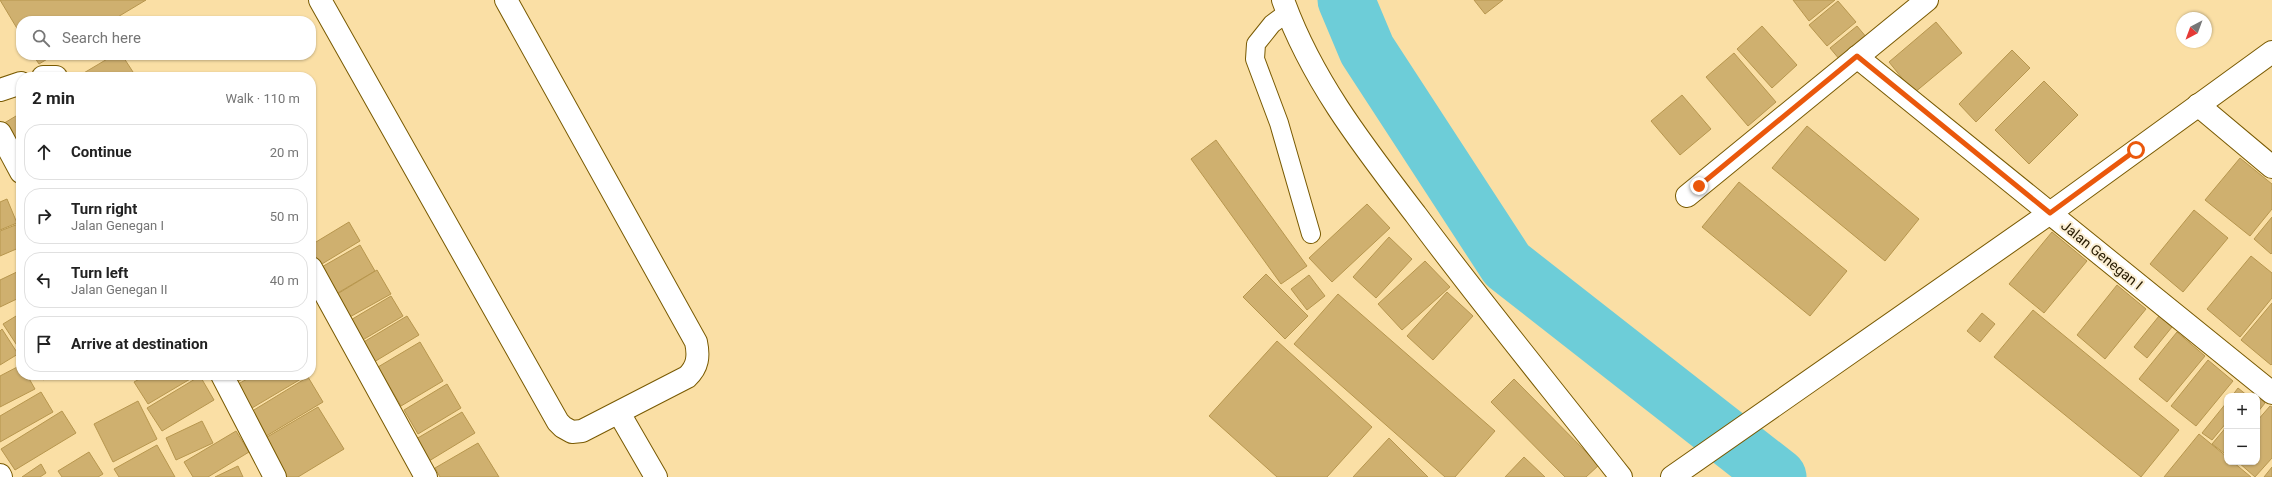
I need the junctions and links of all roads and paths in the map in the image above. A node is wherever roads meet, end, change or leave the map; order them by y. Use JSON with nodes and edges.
{"nodes":[{"id":1,"x":320,"y":0,"type":"edge"},
{"id":2,"x":506,"y":0,"type":"edge"},
{"id":3,"x":1926,"y":0,"type":"edge"},
{"id":4,"x":1285,"y":6,"type":"edge"},
{"id":5,"x":2272,"y":52,"type":"edge"},
{"id":6,"x":1857,"y":56,"type":"junction"},
{"id":7,"x":16,"y":84,"type":"edge"},
{"id":8,"x":0,"y":90,"type":"edge"},
{"id":9,"x":2198,"y":105,"type":"junction"},
{"id":10,"x":0,"y":133,"type":"edge"},
{"id":11,"x":16,"y":163,"type":"edge"},
{"id":12,"x":2272,"y":167,"type":"edge"},
{"id":13,"x":1687,"y":196,"type":"dead end"},
{"id":14,"x":2050,"y":213,"type":"junction"},
{"id":15,"x":1311,"y":234,"type":"dead end"},
{"id":16,"x":316,"y":277,"type":"edge"},
{"id":17,"x":225,"y":380,"type":"edge"},
{"id":18,"x":2272,"y":393,"type":"edge"},
{"id":19,"x":619,"y":414,"type":"junction"},
{"id":20,"x":275,"y":477,"type":"edge"},
{"id":21,"x":426,"y":477,"type":"edge"},
{"id":22,"x":656,"y":477,"type":"edge"},
{"id":23,"x":1621,"y":477,"type":"edge"},
{"id":24,"x":1672,"y":477,"type":"edge"}],
"edges":[{"from":1,"to":19,"type":"street"},
{"from":2,"to":19,"type":"street"},
{"from":3,"to":6,"type":"street"},
{"from":4,"to":15,"type":"lane"},
{"from":4,"to":23,"type":"street"},
{"from":5,"to":9,"type":"street"},
{"from":6,"to":13,"type":"street"},
{"from":6,"to":14,"type":"street","name":"Jalan Genegan I"},
{"from":7,"to":8,"type":"street"},
{"from":9,"to":12,"type":"street"},
{"from":9,"to":14,"type":"street"},
{"from":10,"to":11,"type":"street"},
{"from":14,"to":18,"type":"street","name":"Jalan Genegan I"},
{"from":14,"to":24,"type":"street"},
{"from":16,"to":21,"type":"street"},
{"from":17,"to":20,"type":"street"},
{"from":19,"to":22,"type":"street"}]}
